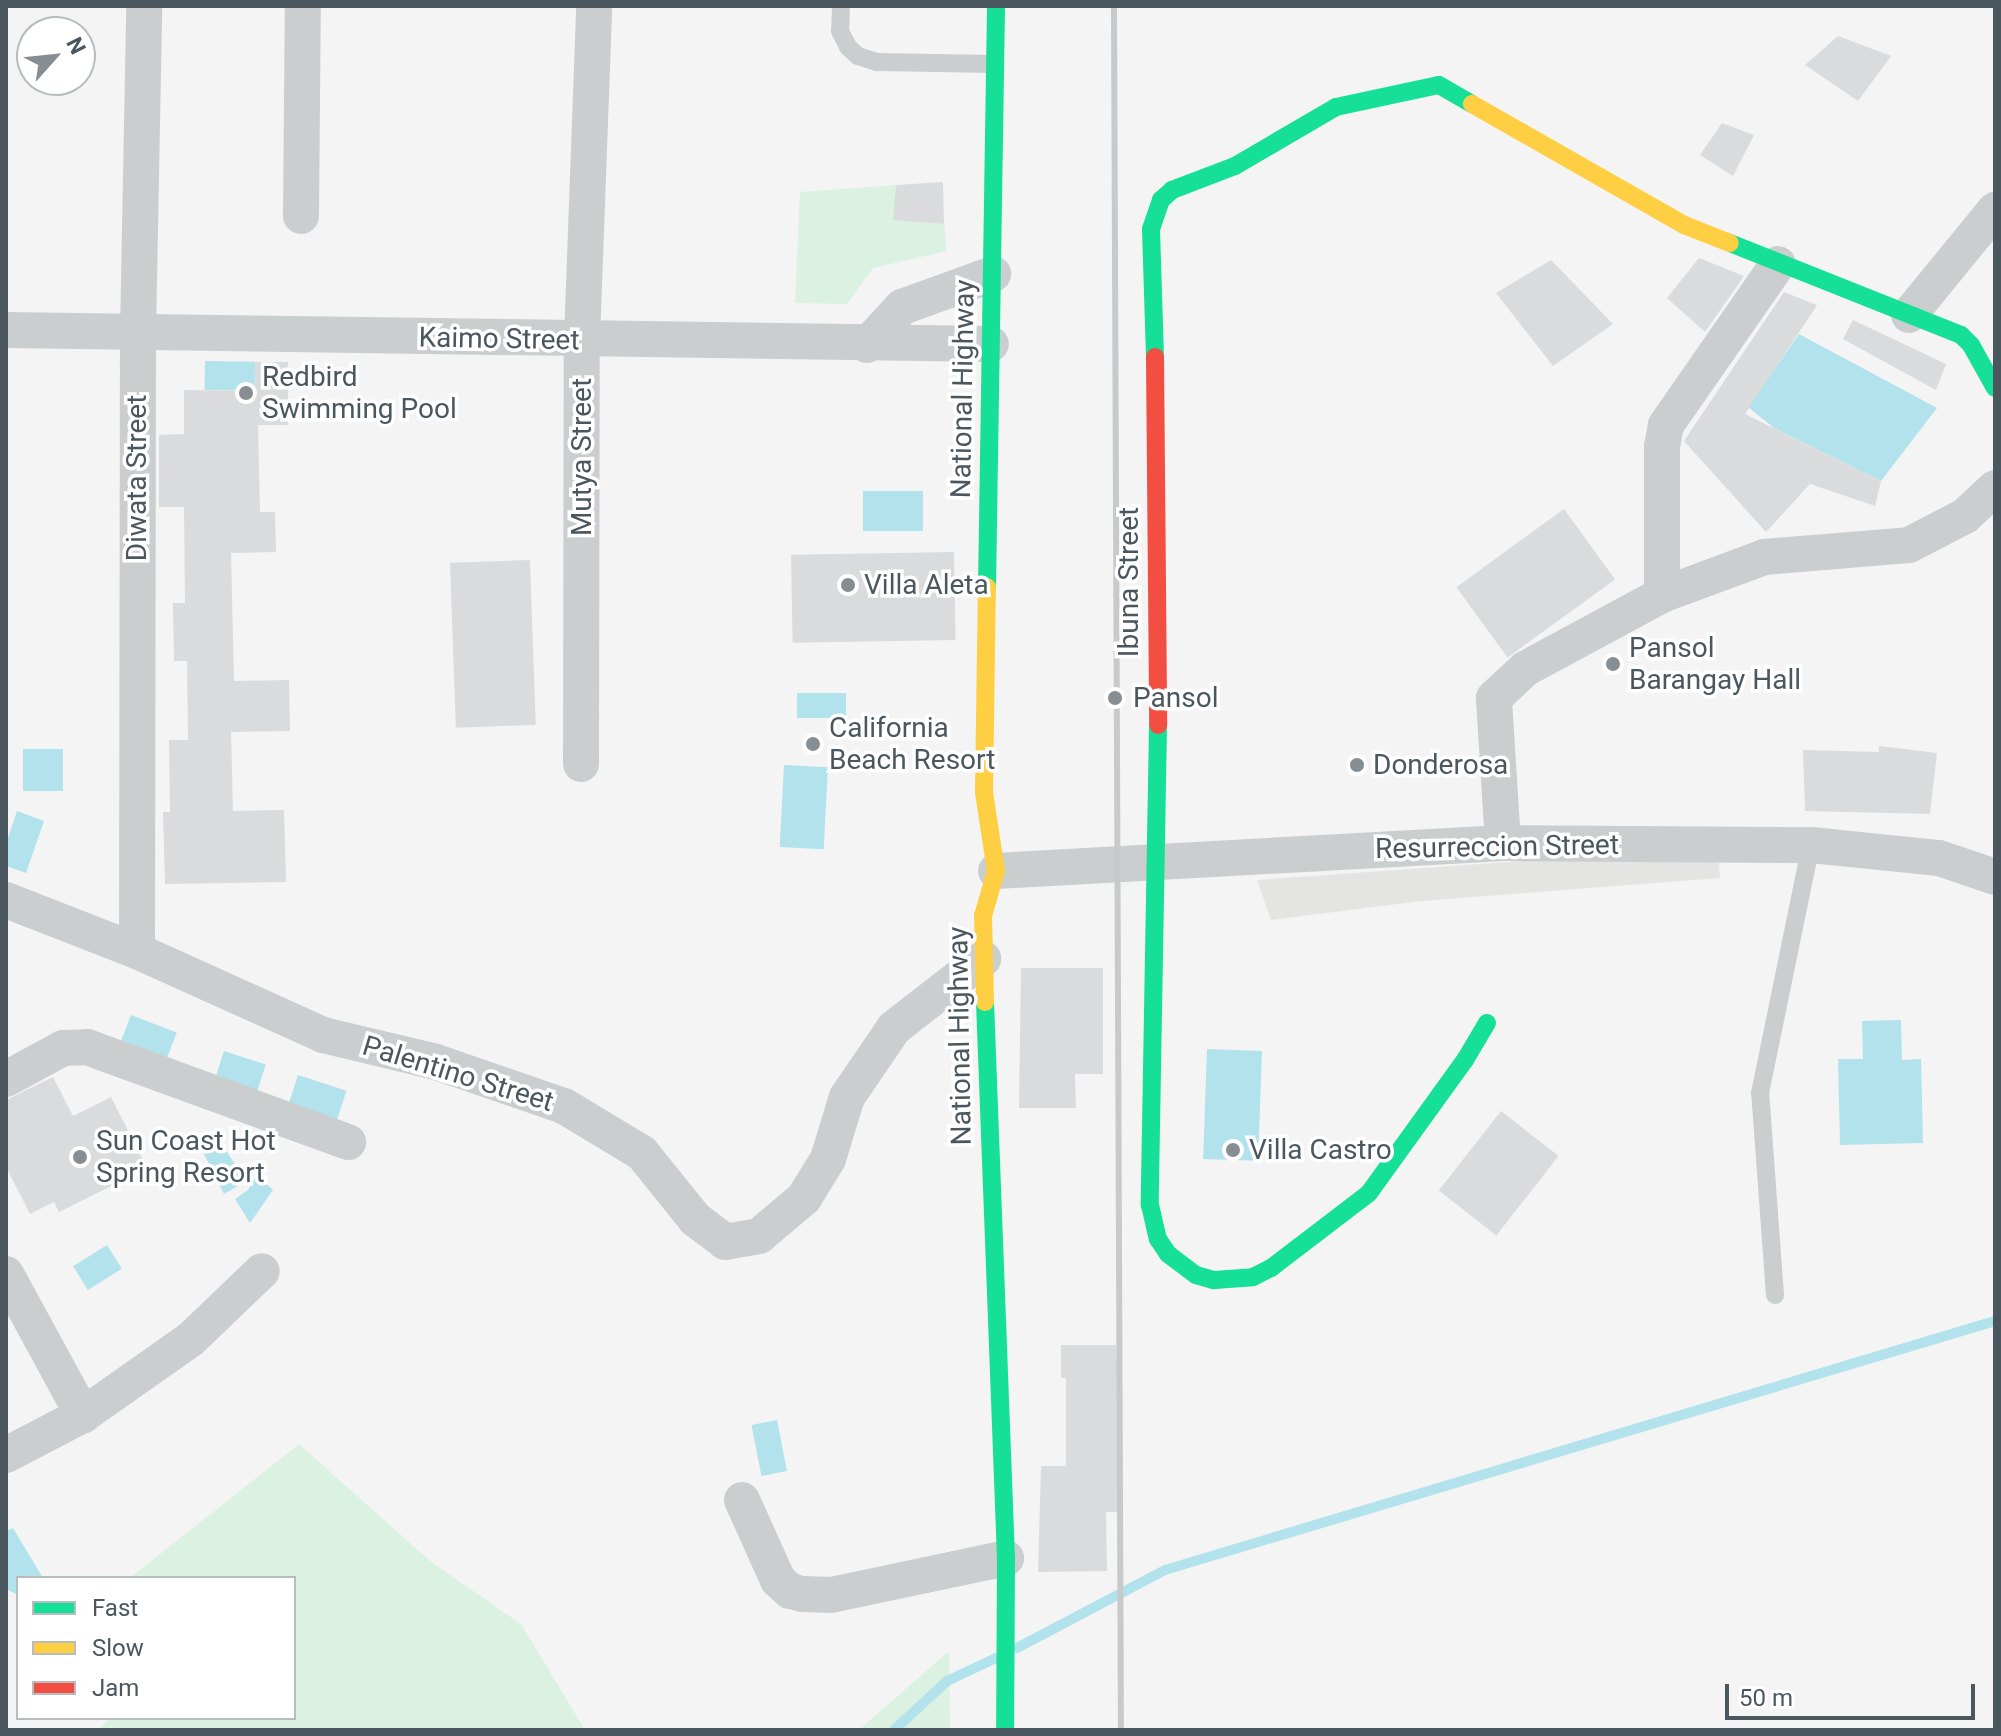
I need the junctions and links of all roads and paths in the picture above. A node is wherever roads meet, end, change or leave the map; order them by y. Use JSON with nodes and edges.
{"nodes":[{"id":1,"x":144,"y":6,"type":"edge"},
{"id":2,"x":303,"y":6,"type":"edge"},
{"id":3,"x":594,"y":6,"type":"edge"},
{"id":4,"x":841,"y":6,"type":"edge"},
{"id":5,"x":996,"y":6,"type":"edge"},
{"id":6,"x":995,"y":64,"type":"junction"},
{"id":7,"x":1995,"y":210,"type":"edge"},
{"id":8,"x":301,"y":216,"type":"dead end"},
{"id":9,"x":1778,"y":264,"type":"junction"},
{"id":10,"x":993,"y":274,"type":"junction"},
{"id":11,"x":1909,"y":315,"type":"junction"},
{"id":12,"x":6,"y":330,"type":"edge"},
{"id":13,"x":138,"y":333,"type":"junction"},
{"id":14,"x":582,"y":340,"type":"junction"},
{"id":15,"x":991,"y":344,"type":"junction"},
{"id":16,"x":867,"y":345,"type":"junction"},
{"id":17,"x":1995,"y":388,"type":"edge"},
{"id":18,"x":1995,"y":488,"type":"edge"},
{"id":19,"x":1662,"y":595,"type":"junction"},
{"id":20,"x":581,"y":764,"type":"dead end"},
{"id":21,"x":1503,"y":843,"type":"junction"},
{"id":22,"x":1811,"y":845,"type":"junction"},
{"id":23,"x":1158,"y":862,"type":"junction"},
{"id":24,"x":996,"y":871,"type":"junction"},
{"id":25,"x":1995,"y":877,"type":"edge"},
{"id":26,"x":6,"y":900,"type":"edge"},
{"id":27,"x":137,"y":951,"type":"junction"},
{"id":28,"x":983,"y":959,"type":"junction"},
{"id":29,"x":1487,"y":1023,"type":"dead end"},
{"id":30,"x":6,"y":1079,"type":"edge"},
{"id":31,"x":348,"y":1142,"type":"dead end"},
{"id":32,"x":262,"y":1271,"type":"dead end"},
{"id":33,"x":6,"y":1274,"type":"edge"},
{"id":34,"x":1775,"y":1295,"type":"dead end"},
{"id":35,"x":83,"y":1415,"type":"junction"},
{"id":36,"x":6,"y":1455,"type":"edge"},
{"id":37,"x":742,"y":1500,"type":"dead end"},
{"id":38,"x":1006,"y":1558,"type":"junction"},
{"id":39,"x":1005,"y":1730,"type":"edge"}],
"edges":[{"from":1,"to":13,"type":"street","name":"Diwata Street"},
{"from":2,"to":8,"type":"street"},
{"from":3,"to":14,"type":"street","name":"Mutya Street"},
{"from":4,"to":6,"type":"lane"},
{"from":5,"to":6,"type":"street","name":"National Highway"},
{"from":6,"to":10,"type":"street","name":"National Highway"},
{"from":7,"to":11,"type":"street"},
{"from":9,"to":11,"type":"street","name":"Ibuna Street"},
{"from":9,"to":19,"type":"street"},
{"from":9,"to":23,"type":"street","name":"Ibuna Street"},
{"from":10,"to":15,"type":"street","name":"National Highway"},
{"from":10,"to":16,"type":"street"},
{"from":11,"to":17,"type":"street","name":"Ibuna Street"},
{"from":12,"to":13,"type":"street","name":"Kaimo Street"},
{"from":13,"to":14,"type":"street","name":"Kaimo Street"},
{"from":13,"to":27,"type":"street","name":"Diwata Street"},
{"from":14,"to":16,"type":"street","name":"Kaimo Street"},
{"from":14,"to":20,"type":"street","name":"Mutya Street"},
{"from":15,"to":16,"type":"street","name":"Kaimo Street"},
{"from":15,"to":24,"type":"street","name":"National Highway"},
{"from":18,"to":19,"type":"street"},
{"from":19,"to":21,"type":"street"},
{"from":21,"to":22,"type":"street","name":"Resurreccion Street"},
{"from":21,"to":23,"type":"street","name":"Resurreccion Street"},
{"from":22,"to":25,"type":"street","name":"Resurreccion Street"},
{"from":22,"to":34,"type":"lane"},
{"from":23,"to":24,"type":"street","name":"Resurreccion Street"},
{"from":23,"to":29,"type":"street","name":"Ibuna Street"},
{"from":24,"to":28,"type":"street","name":"National Highway"},
{"from":26,"to":27,"type":"street","name":"Palentino Street"},
{"from":27,"to":28,"type":"street","name":"Palentino Street"},
{"from":28,"to":38,"type":"street","name":"National Highway"},
{"from":30,"to":31,"type":"street"},
{"from":32,"to":35,"type":"street"},
{"from":33,"to":35,"type":"street"},
{"from":35,"to":36,"type":"street"},
{"from":37,"to":38,"type":"street"},
{"from":38,"to":39,"type":"street","name":"National Highway"}]}
